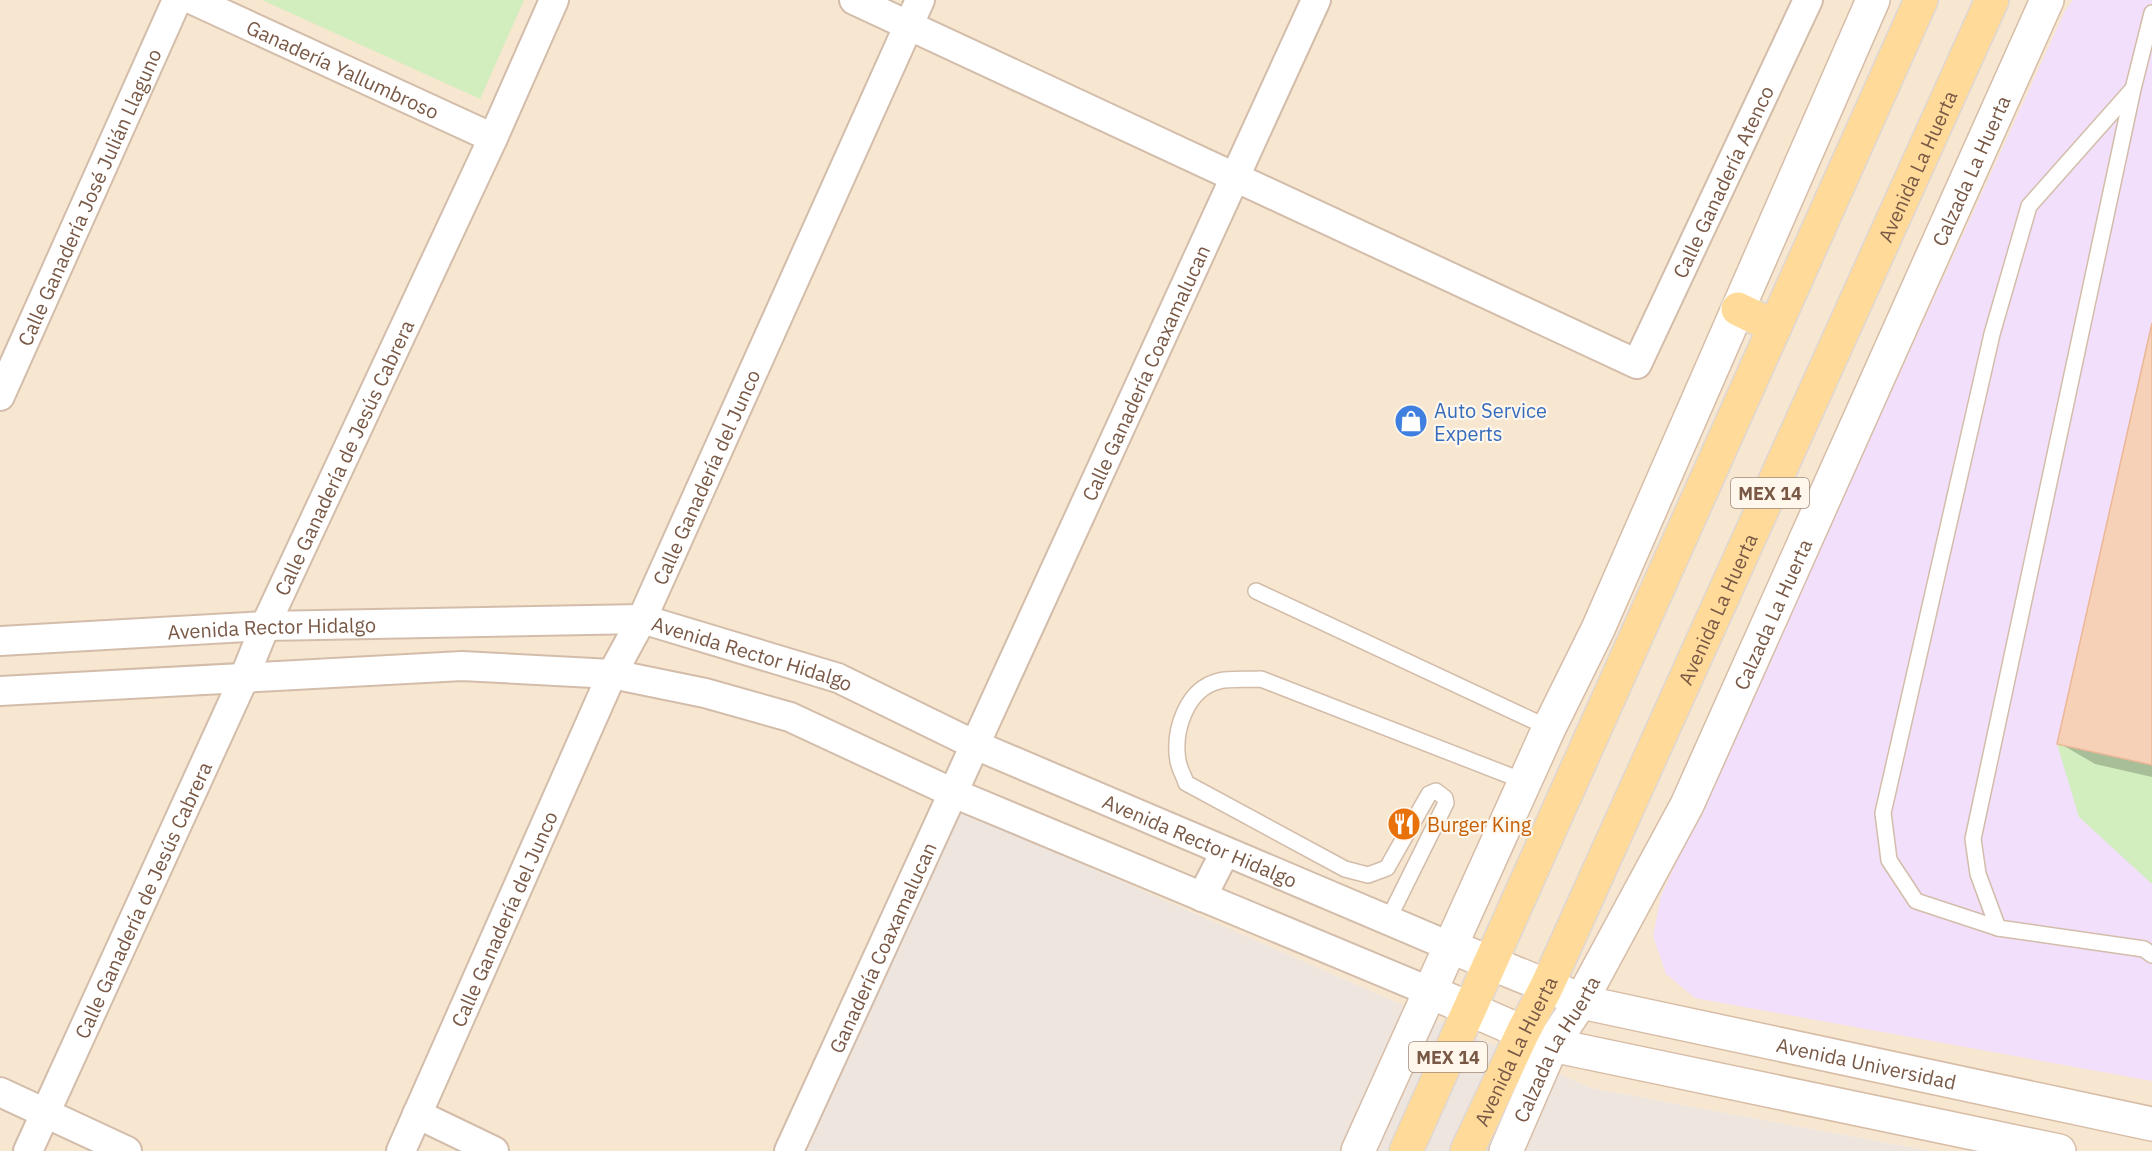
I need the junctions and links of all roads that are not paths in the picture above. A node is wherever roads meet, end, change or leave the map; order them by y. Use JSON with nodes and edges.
{"nodes":[{"id":1,"x":177,"y":0,"type":"edge"},
{"id":2,"x":193,"y":0,"type":"edge"},
{"id":3,"x":554,"y":0,"type":"edge"},
{"id":4,"x":854,"y":0,"type":"edge"},
{"id":5,"x":1316,"y":0,"type":"edge"},
{"id":6,"x":1808,"y":0,"type":"edge"},
{"id":7,"x":1873,"y":0,"type":"edge"},
{"id":8,"x":1921,"y":0,"type":"edge"},
{"id":9,"x":1992,"y":0,"type":"edge"},
{"id":10,"x":2047,"y":0,"type":"edge"},
{"id":11,"x":914,"y":12,"type":"edge"},
{"id":12,"x":2152,"y":13,"type":"edge"},
{"id":13,"x":2133,"y":88,"type":"junction"},
{"id":14,"x":493,"y":138,"type":"junction"},
{"id":15,"x":1234,"y":179,"type":"junction"},
{"id":16,"x":1738,"y":309,"type":"junction"},
{"id":17,"x":1774,"y":327,"type":"junction"},
{"id":18,"x":8,"y":358,"type":"edge"},
{"id":19,"x":0,"y":396,"type":"edge"},
{"id":20,"x":1256,"y":591,"type":"dead end"},
{"id":21,"x":642,"y":620,"type":"junction"},
{"id":22,"x":265,"y":626,"type":"junction"},
{"id":23,"x":0,"y":641,"type":"edge"},
{"id":24,"x":612,"y":674,"type":"junction"},
{"id":25,"x":244,"y":678,"type":"junction"},
{"id":26,"x":0,"y":691,"type":"edge"},
{"id":27,"x":1549,"y":728,"type":"junction"},
{"id":28,"x":973,"y":744,"type":"junction"},
{"id":29,"x":1526,"y":782,"type":"junction"},
{"id":30,"x":951,"y":792,"type":"junction"},
{"id":31,"x":1225,"y":852,"type":"junction"},
{"id":32,"x":1202,"y":897,"type":"junction"},
{"id":33,"x":1388,"y":920,"type":"junction"},
{"id":34,"x":1998,"y":928,"type":"junction"},
{"id":35,"x":1449,"y":946,"type":"junction"},
{"id":36,"x":2152,"y":955,"type":"edge"},
{"id":37,"x":1490,"y":963,"type":"junction"},
{"id":38,"x":1547,"y":986,"type":"junction"},
{"id":39,"x":1431,"y":992,"type":"junction"},
{"id":40,"x":1581,"y":1001,"type":"junction"},
{"id":41,"x":1469,"y":1009,"type":"junction"},
{"id":42,"x":1522,"y":1032,"type":"junction"},
{"id":43,"x":1552,"y":1045,"type":"junction"},
{"id":44,"x":0,"y":1092,"type":"edge"},
{"id":45,"x":46,"y":1113,"type":"junction"},
{"id":46,"x":417,"y":1114,"type":"junction"},
{"id":47,"x":2152,"y":1124,"type":"edge"},
{"id":48,"x":28,"y":1151,"type":"edge"},
{"id":49,"x":127,"y":1151,"type":"edge"},
{"id":50,"x":401,"y":1151,"type":"edge"},
{"id":51,"x":494,"y":1151,"type":"edge"},
{"id":52,"x":789,"y":1151,"type":"edge"},
{"id":53,"x":1358,"y":1151,"type":"edge"},
{"id":54,"x":1406,"y":1151,"type":"edge"},
{"id":55,"x":1467,"y":1151,"type":"edge"},
{"id":56,"x":1506,"y":1151,"type":"edge"},
{"id":57,"x":2059,"y":1151,"type":"edge"}],
"edges":[{"from":1,"to":18,"type":"street","name":"Calle Ganadería José Julián Llaguno"},
{"from":2,"to":14,"type":"street","name":"Ganadería Yallumbroso"},
{"from":3,"to":14,"type":"street","name":"Calle Ganadería de Jesús Cabrera"},
{"from":4,"to":11,"type":"street"},
{"from":5,"to":15,"type":"street","name":"Calle Ganadería Coaxamalucan"},
{"from":6,"to":15,"type":"street","name":"Calle Ganadería Atenco"},
{"from":7,"to":16,"type":"street"},
{"from":8,"to":17,"type":"main road","number":"MEX 14"},
{"from":9,"to":38,"type":"main road","name":"Avenida La Huerta","number":"MEX 14"},
{"from":10,"to":40,"type":"street","name":"Calzada La Huerta"},
{"from":11,"to":15,"type":"street"},
{"from":11,"to":21,"type":"street","name":"Calle Ganadería del Junco"},
{"from":12,"to":13,"type":"lane"},
{"from":13,"to":34,"type":"lane"},
{"from":13,"to":34,"type":"lane"},
{"from":14,"to":22,"type":"street","name":"Calle Ganadería de Jesús Cabrera"},
{"from":15,"to":28,"type":"street","name":"Calle Ganadería Coaxamalucan"},
{"from":16,"to":17,"type":"main road"},
{"from":16,"to":27,"type":"street"},
{"from":17,"to":37,"type":"main road","number":"MEX 14"},
{"from":18,"to":19,"type":"street","name":"Calle Ganadería José Julián Llaguno"},
{"from":20,"to":27,"type":"lane"},
{"from":21,"to":22,"type":"street","name":"Avenida Rector Hidalgo"},
{"from":21,"to":24,"type":"street","name":"Calle Ganadería del Junco"},
{"from":21,"to":28,"type":"street","name":"Avenida Rector Hidalgo"},
{"from":22,"to":23,"type":"street","name":"Avenida Rector Hidalgo"},
{"from":22,"to":25,"type":"street","name":"Calle Ganadería de Jesús Cabrera"},
{"from":24,"to":25,"type":"street"},
{"from":24,"to":30,"type":"street"},
{"from":24,"to":46,"type":"street","name":"Calle Ganadería del Junco"},
{"from":25,"to":26,"type":"street"},
{"from":25,"to":45,"type":"street","name":"Calle Ganadería de Jesús Cabrera"},
{"from":27,"to":29,"type":"street"},
{"from":28,"to":30,"type":"street","name":"Ganadería Coaxamalucan"},
{"from":28,"to":31,"type":"street","name":"Avenida Rector Hidalgo"},
{"from":29,"to":33,"type":"lane"},
{"from":29,"to":35,"type":"street"},
{"from":30,"to":32,"type":"street"},
{"from":30,"to":52,"type":"street","name":"Ganadería Coaxamalucan"},
{"from":31,"to":32,"type":"street"},
{"from":31,"to":33,"type":"street","name":"Avenida Rector Hidalgo"},
{"from":32,"to":39,"type":"street"},
{"from":33,"to":35,"type":"street","name":"Avenida Rector Hidalgo"},
{"from":34,"to":36,"type":"lane"},
{"from":35,"to":37,"type":"street","name":"Avenida Universidad"},
{"from":35,"to":39,"type":"street"},
{"from":37,"to":38,"type":"street","name":"Avenida Universidad"},
{"from":37,"to":41,"type":"main road","number":"MEX 14"},
{"from":38,"to":40,"type":"street","name":"Avenida Universidad"},
{"from":38,"to":42,"type":"main road","name":"Avenida La Huerta","number":"MEX 14"},
{"from":39,"to":41,"type":"street"},
{"from":39,"to":53,"type":"street"},
{"from":40,"to":43,"type":"street","name":"Calzada La Huerta"},
{"from":40,"to":47,"type":"street","name":"Avenida Universidad"},
{"from":41,"to":42,"type":"street"},
{"from":41,"to":54,"type":"main road","number":"MEX 14"},
{"from":42,"to":43,"type":"street"},
{"from":42,"to":55,"type":"main road","name":"Avenida La Huerta","number":"MEX 14"},
{"from":43,"to":56,"type":"street","name":"Calzada La Huerta"},
{"from":43,"to":57,"type":"street"},
{"from":44,"to":45,"type":"street"},
{"from":45,"to":48,"type":"street","name":"Calle Ganadería de Jesús Cabrera"},
{"from":45,"to":49,"type":"street"},
{"from":46,"to":50,"type":"street","name":"Calle Ganadería del Junco"},
{"from":46,"to":51,"type":"street"}]}
